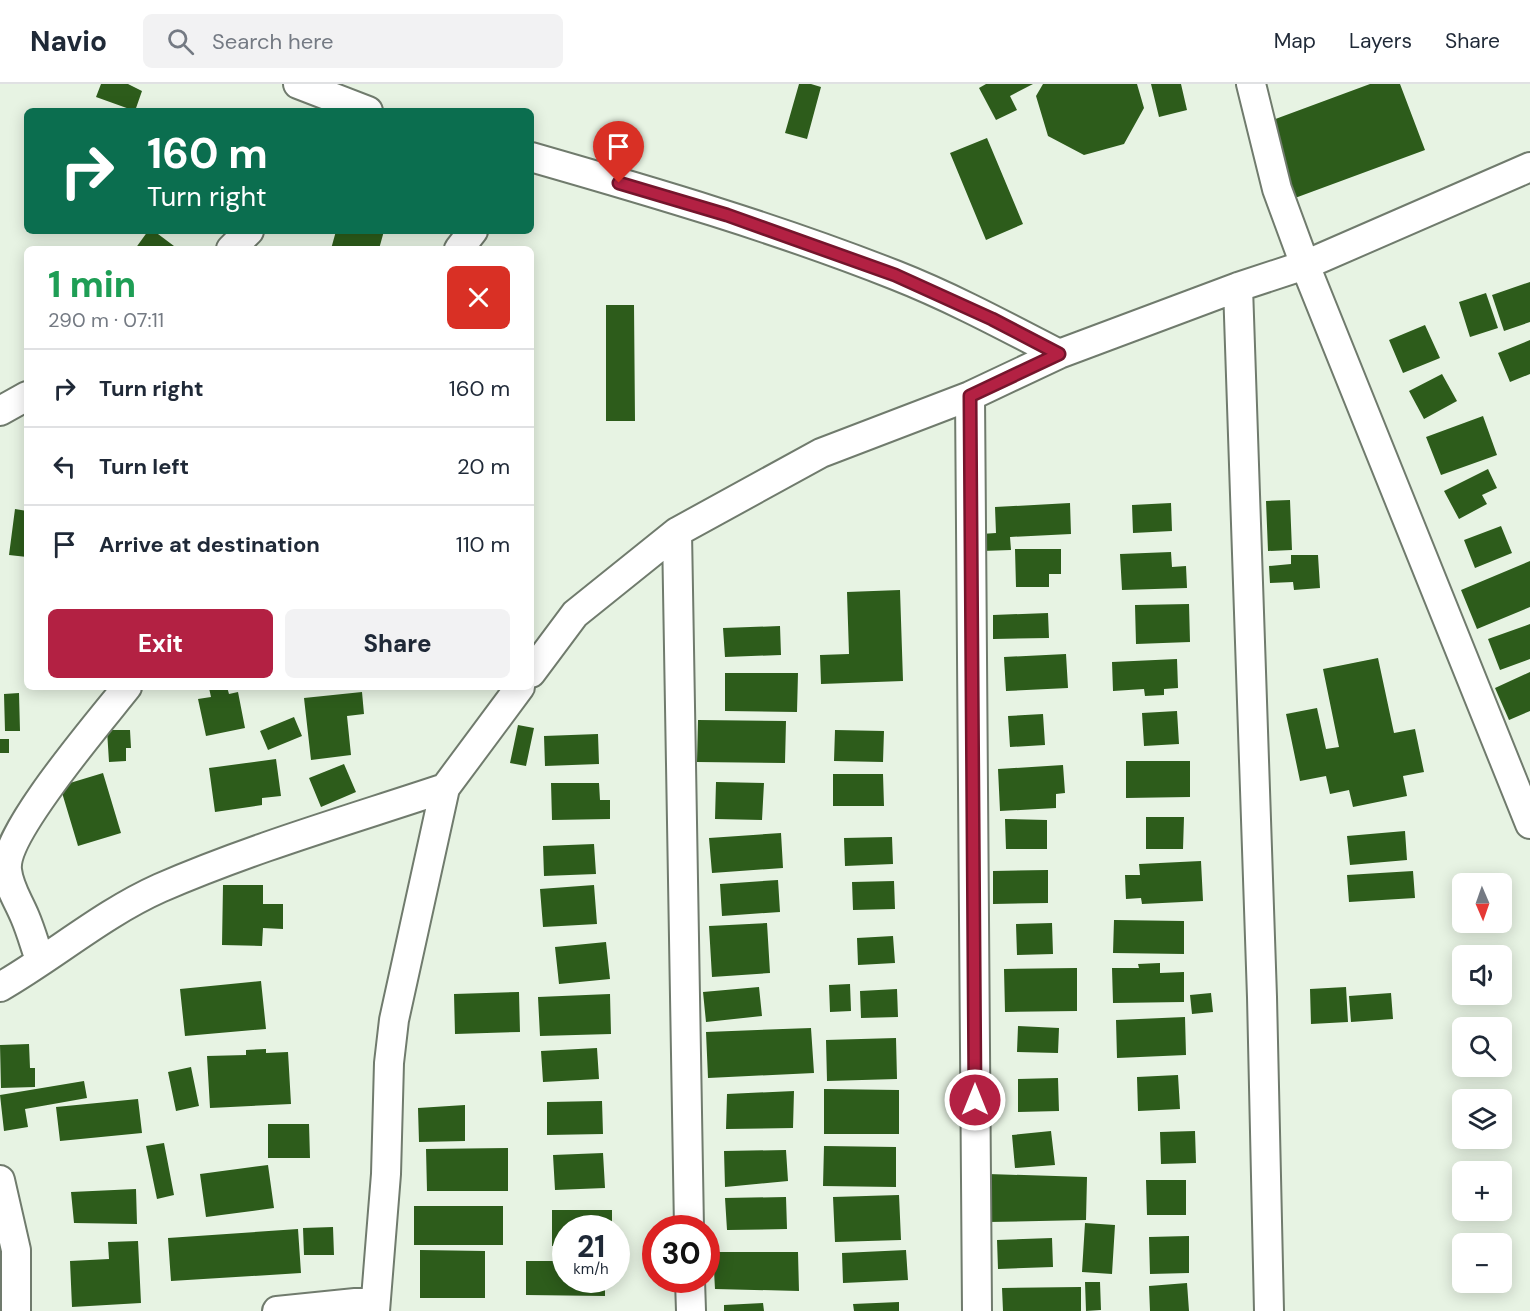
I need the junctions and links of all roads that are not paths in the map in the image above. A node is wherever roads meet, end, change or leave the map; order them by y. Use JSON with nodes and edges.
{"nodes":[{"id":1,"x":298,"y":84,"type":"edge"},
{"id":2,"x":1251,"y":84,"type":"edge"},
{"id":3,"x":355,"y":108,"type":"edge"},
{"id":4,"x":534,"y":159,"type":"edge"},
{"id":5,"x":1530,"y":167,"type":"edge"},
{"id":6,"x":246,"y":234,"type":"edge"},
{"id":7,"x":471,"y":234,"type":"edge"},
{"id":8,"x":234,"y":246,"type":"edge"},
{"id":9,"x":461,"y":246,"type":"edge"},
{"id":10,"x":1305,"y":265,"type":"junction"},
{"id":11,"x":1238,"y":287,"type":"junction"},
{"id":12,"x":1059,"y":354,"type":"junction"},
{"id":13,"x":970,"y":396,"type":"junction"},
{"id":14,"x":24,"y":398,"type":"edge"},
{"id":15,"x":0,"y":411,"type":"edge"},
{"id":16,"x":677,"y":532,"type":"junction"},
{"id":17,"x":534,"y":669,"type":"edge"},
{"id":18,"x":125,"y":690,"type":"edge"},
{"id":19,"x":518,"y":690,"type":"edge"},
{"id":20,"x":445,"y":788,"type":"junction"},
{"id":21,"x":1530,"y":824,"type":"edge"},
{"id":22,"x":40,"y":960,"type":"junction"},
{"id":23,"x":0,"y":987,"type":"edge"},
{"id":24,"x":0,"y":1180,"type":"edge"},
{"id":25,"x":689,"y":1215,"type":"edge"},
{"id":26,"x":690,"y":1293,"type":"edge"},
{"id":27,"x":375,"y":1306,"type":"edge"},
{"id":28,"x":16,"y":1311,"type":"edge"},
{"id":29,"x":277,"y":1311,"type":"edge"},
{"id":30,"x":691,"y":1311,"type":"edge"},
{"id":31,"x":977,"y":1311,"type":"edge"},
{"id":32,"x":1269,"y":1311,"type":"edge"}],
"edges":[{"from":1,"to":3,"type":"street"},
{"from":2,"to":10,"type":"street"},
{"from":4,"to":12,"type":"street"},
{"from":5,"to":10,"type":"street"},
{"from":6,"to":8,"type":"street"},
{"from":7,"to":9,"type":"street"},
{"from":10,"to":11,"type":"street"},
{"from":10,"to":21,"type":"street"},
{"from":11,"to":12,"type":"street"},
{"from":11,"to":32,"type":"street"},
{"from":12,"to":13,"type":"street"},
{"from":13,"to":16,"type":"street"},
{"from":13,"to":31,"type":"street"},
{"from":14,"to":15,"type":"street"},
{"from":16,"to":17,"type":"street"},
{"from":16,"to":25,"type":"street"},
{"from":18,"to":22,"type":"street"},
{"from":19,"to":20,"type":"street"},
{"from":20,"to":22,"type":"street"},
{"from":20,"to":27,"type":"street"},
{"from":22,"to":23,"type":"street"},
{"from":24,"to":28,"type":"street"},
{"from":26,"to":30,"type":"street"},
{"from":27,"to":29,"type":"street"}]}
